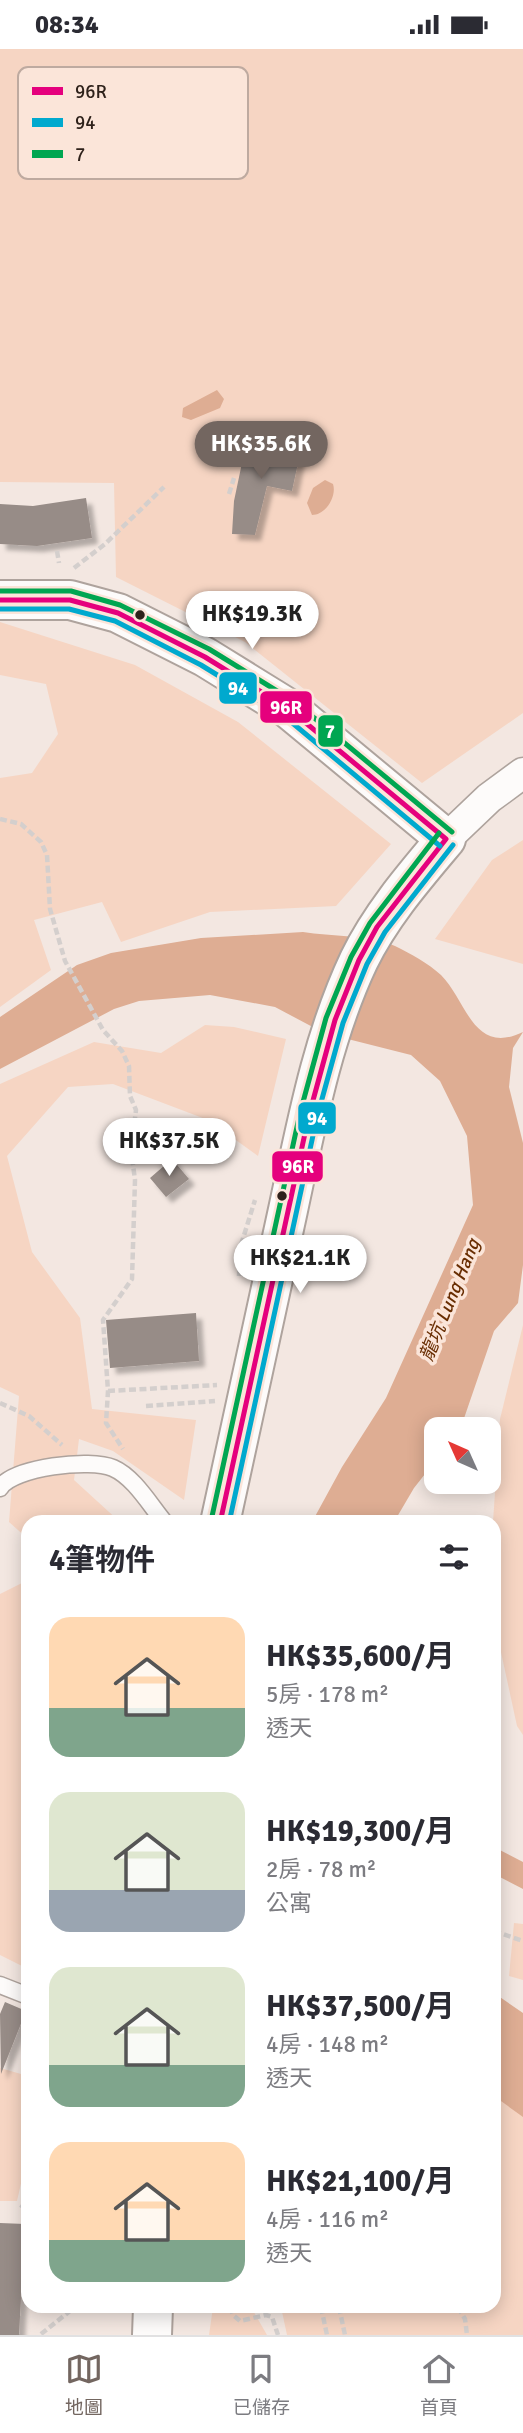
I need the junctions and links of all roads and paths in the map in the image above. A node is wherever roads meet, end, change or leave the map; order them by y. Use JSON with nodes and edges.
{"nodes":[{"id":1,"x":234,"y":478,"type":"dead end"},
{"id":2,"x":164,"y":487,"type":"dead end"},
{"id":3,"x":229,"y":494,"type":"dead end"},
{"id":4,"x":57,"y":551,"type":"dead end"},
{"id":5,"x":59,"y":563,"type":"dead end"},
{"id":6,"x":15,"y":600,"type":"edge"},
{"id":7,"x":523,"y":773,"type":"edge"},
{"id":8,"x":0,"y":818,"type":"edge"},
{"id":9,"x":446,"y":839,"type":"junction"},
{"id":10,"x":108,"y":1391,"type":"junction"},
{"id":11,"x":232,"y":1392,"type":"junction"},
{"id":12,"x":0,"y":1403,"type":"edge"},
{"id":13,"x":146,"y":1406,"type":"dead end"},
{"id":14,"x":83,"y":1464,"type":"junction"},
{"id":15,"x":0,"y":1488,"type":"edge"},
{"id":16,"x":144,"y":1497,"type":"junction"},
{"id":17,"x":159,"y":1515,"type":"edge"},
{"id":18,"x":221,"y":1515,"type":"edge"},
{"id":19,"x":501,"y":1933,"type":"edge"},
{"id":20,"x":523,"y":1941,"type":"edge"},
{"id":21,"x":0,"y":1985,"type":"edge"},
{"id":22,"x":21,"y":1993,"type":"edge"},
{"id":23,"x":67,"y":2313,"type":"edge"},
{"id":24,"x":153,"y":2313,"type":"edge"},
{"id":25,"x":232,"y":2313,"type":"edge"},
{"id":26,"x":322,"y":2313,"type":"edge"},
{"id":27,"x":340,"y":2313,"type":"edge"},
{"id":28,"x":462,"y":2313,"type":"edge"},
{"id":29,"x":41,"y":2334,"type":"edge"},
{"id":30,"x":152,"y":2335,"type":"edge"},
{"id":31,"x":278,"y":2335,"type":"edge"},
{"id":32,"x":327,"y":2335,"type":"edge"},
{"id":33,"x":345,"y":2335,"type":"edge"},
{"id":34,"x":467,"y":2335,"type":"edge"}],
"edges":[{"from":1,"to":3,"type":"path"},
{"from":2,"to":6,"type":"path"},
{"from":4,"to":5,"type":"path"},
{"from":6,"to":9,"type":"street"},
{"from":7,"to":9,"type":"street"},
{"from":8,"to":10,"type":"path"},
{"from":9,"to":11,"type":"street"},
{"from":10,"to":11,"type":"path"},
{"from":10,"to":16,"type":"path"},
{"from":11,"to":13,"type":"path"},
{"from":11,"to":18,"type":"street"},
{"from":12,"to":14,"type":"path"},
{"from":14,"to":15,"type":"lane"},
{"from":14,"to":16,"type":"lane"},
{"from":16,"to":17,"type":"lane"},
{"from":19,"to":20,"type":"path"},
{"from":21,"to":22,"type":"lane"},
{"from":23,"to":29,"type":"path"},
{"from":24,"to":30,"type":"street"},
{"from":25,"to":31,"type":"path"},
{"from":26,"to":32,"type":"path"},
{"from":27,"to":33,"type":"path"},
{"from":28,"to":34,"type":"path"}]}
